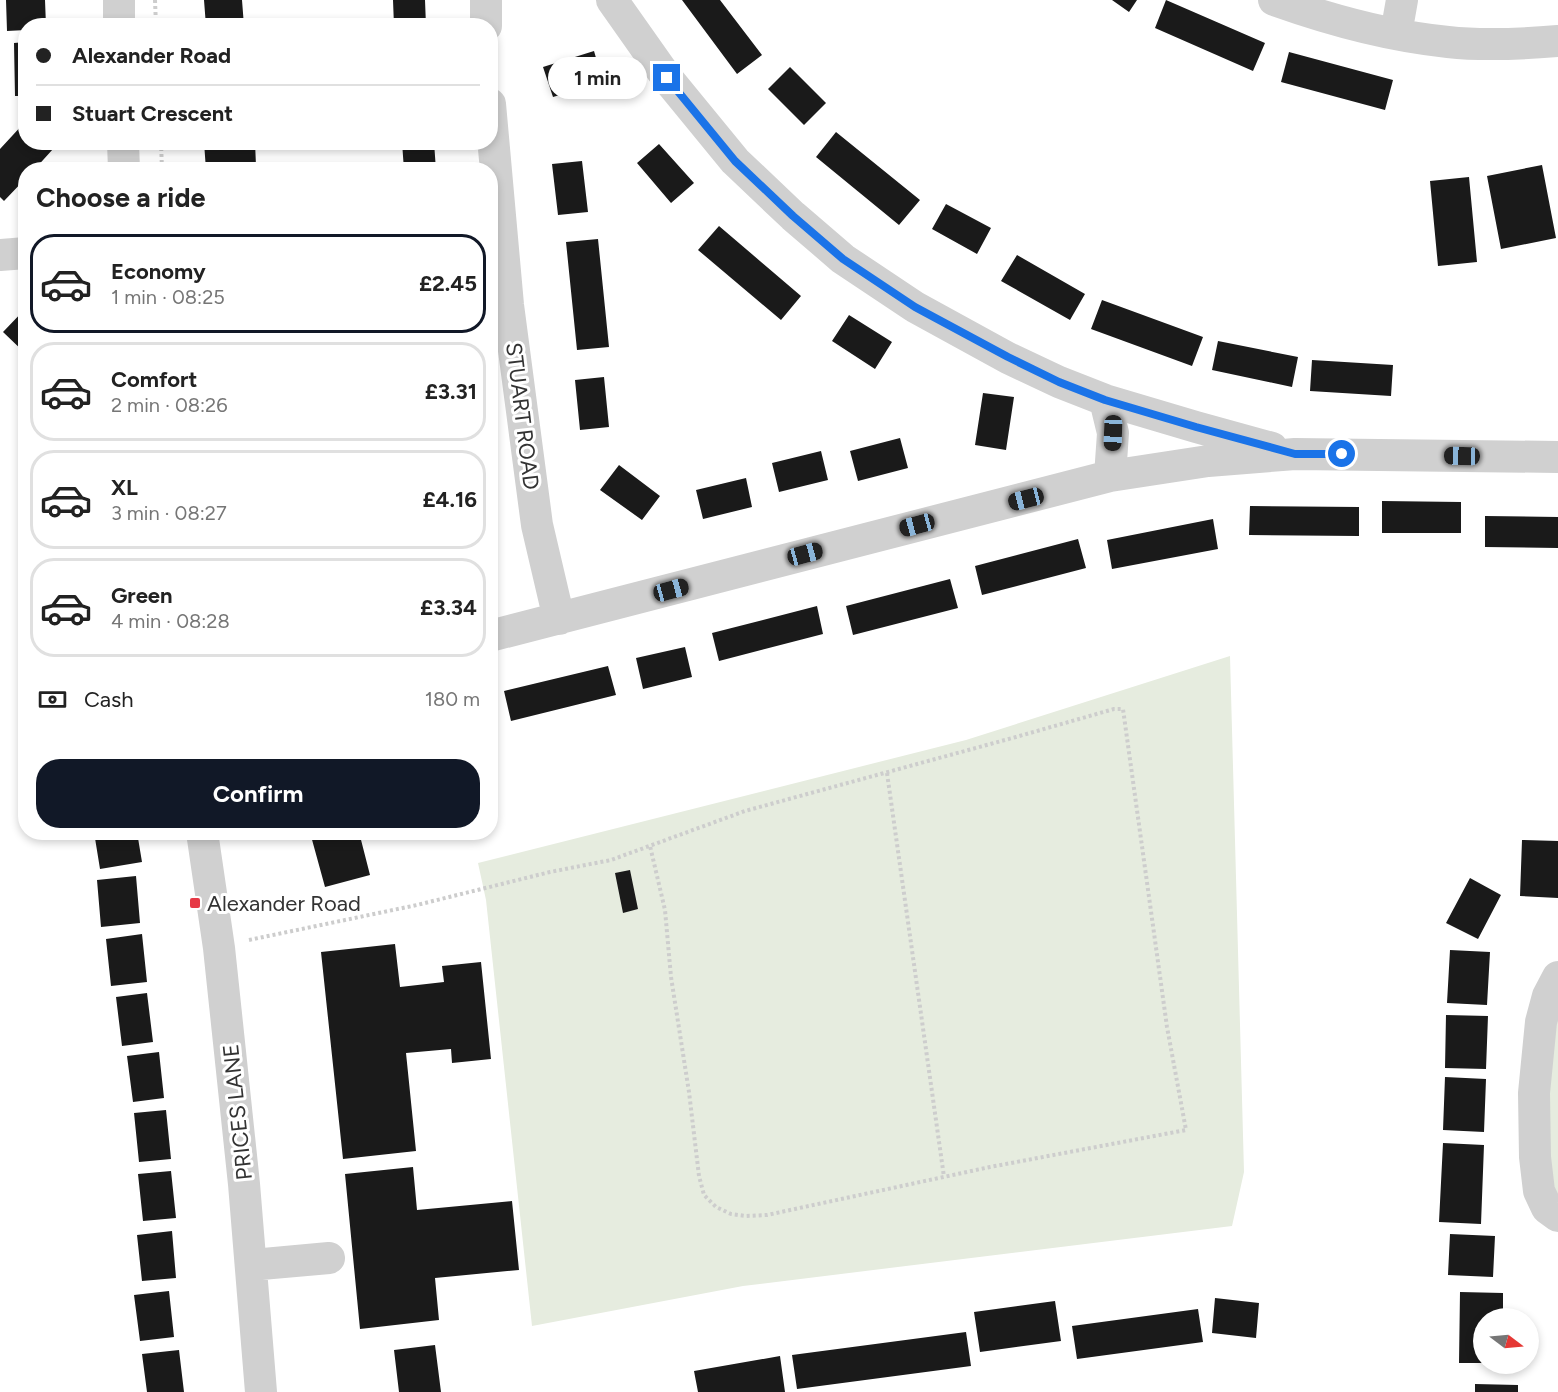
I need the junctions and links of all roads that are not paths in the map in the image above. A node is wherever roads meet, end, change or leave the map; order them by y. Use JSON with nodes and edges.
{"nodes":[{"id":1,"x":119,"y":0,"type":"edge"},
{"id":2,"x":486,"y":0,"type":"edge"},
{"id":3,"x":612,"y":0,"type":"edge"},
{"id":4,"x":1274,"y":0,"type":"edge"},
{"id":5,"x":1402,"y":0,"type":"edge"},
{"id":6,"x":119,"y":18,"type":"edge"},
{"id":7,"x":486,"y":18,"type":"edge"},
{"id":8,"x":1396,"y":34,"type":"junction"},
{"id":9,"x":1558,"y":41,"type":"edge"},
{"id":10,"x":498,"y":193,"type":"edge"},
{"id":11,"x":18,"y":254,"type":"edge"},
{"id":12,"x":0,"y":255,"type":"edge"},
{"id":13,"x":1105,"y":400,"type":"junction"},
{"id":14,"x":1295,"y":454,"type":"junction"},
{"id":15,"x":1558,"y":458,"type":"edge"},
{"id":16,"x":1110,"y":476,"type":"junction"},
{"id":17,"x":559,"y":619,"type":"junction"},
{"id":18,"x":498,"y":634,"type":"edge"},
{"id":19,"x":203,"y":840,"type":"edge"},
{"id":20,"x":1558,"y":977,"type":"edge"},
{"id":21,"x":1558,"y":1216,"type":"edge"},
{"id":22,"x":329,"y":1258,"type":"dead end"},
{"id":23,"x":251,"y":1265,"type":"junction"},
{"id":24,"x":261,"y":1392,"type":"edge"}],
"edges":[{"from":1,"to":6,"type":"street"},
{"from":2,"to":7,"type":"street"},
{"from":3,"to":13,"type":"street"},
{"from":4,"to":8,"type":"street"},
{"from":5,"to":8,"type":"street"},
{"from":8,"to":9,"type":"street"},
{"from":10,"to":17,"type":"street","name":"STUART ROAD"},
{"from":11,"to":12,"type":"street"},
{"from":13,"to":14,"type":"street"},
{"from":13,"to":16,"type":"street"},
{"from":14,"to":15,"type":"street"},
{"from":14,"to":16,"type":"street"},
{"from":16,"to":17,"type":"street"},
{"from":17,"to":18,"type":"street"},
{"from":19,"to":23,"type":"street","name":"PRICES LANE"},
{"from":20,"to":21,"type":"street"},
{"from":22,"to":23,"type":"street"},
{"from":23,"to":24,"type":"street","name":"PRICES LANE"}]}
